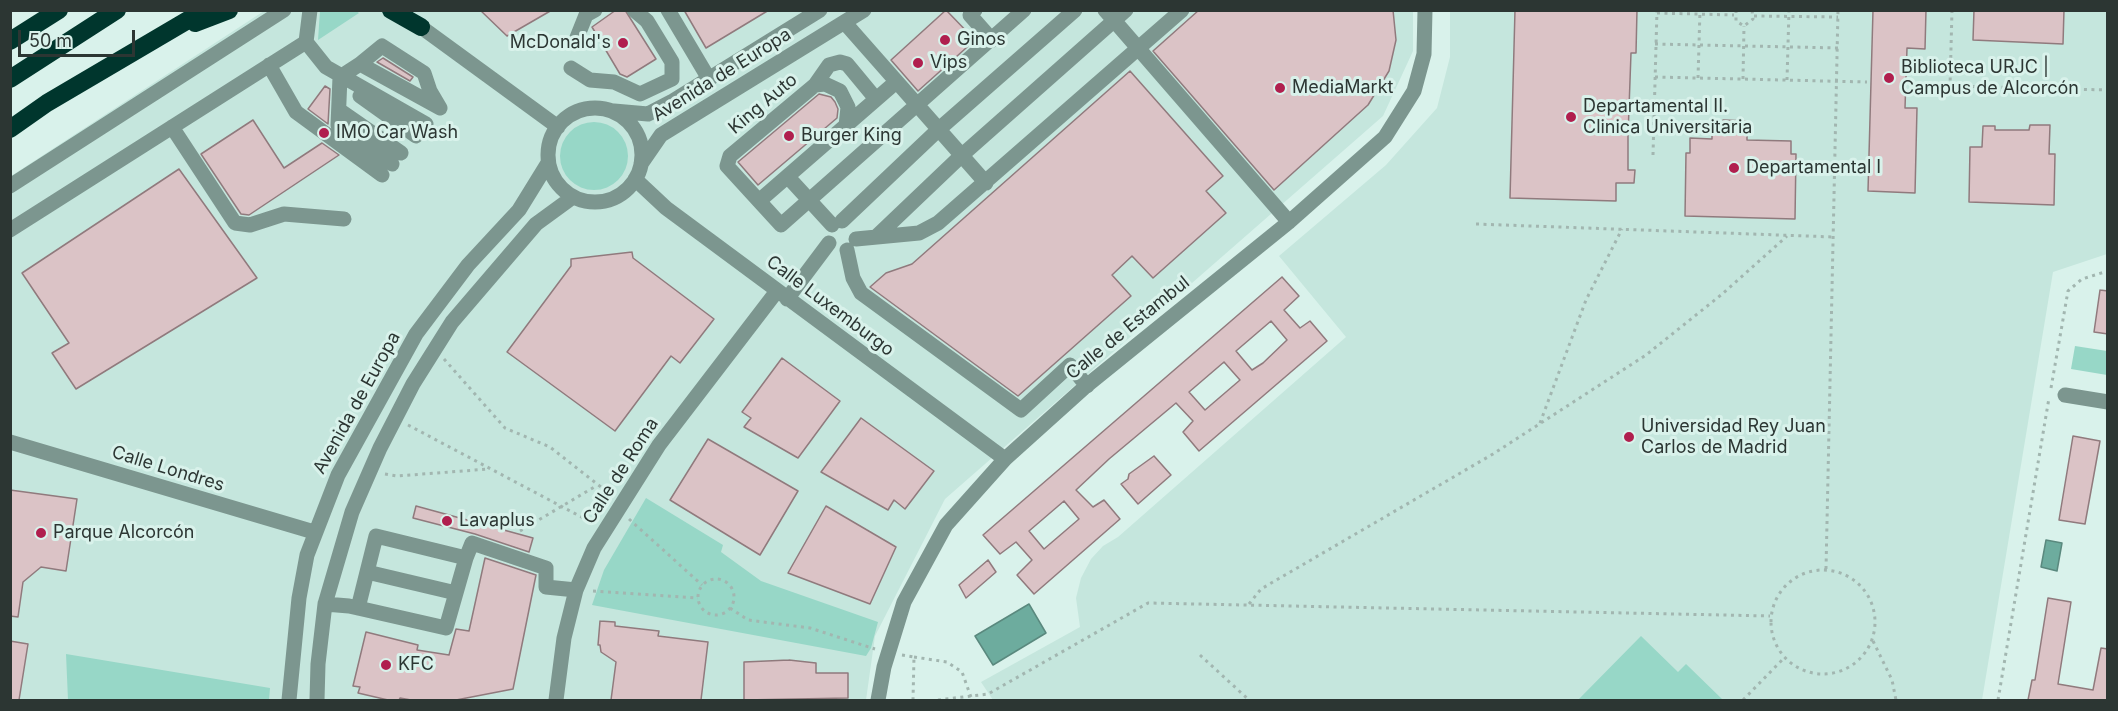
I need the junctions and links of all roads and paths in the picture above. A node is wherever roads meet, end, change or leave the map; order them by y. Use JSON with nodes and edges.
{"nodes":[{"id":1,"x":59,"y":10,"type":"edge"},
{"id":2,"x":117,"y":10,"type":"edge"},
{"id":3,"x":205,"y":10,"type":"edge"},
{"id":4,"x":229,"y":10,"type":"edge"},
{"id":5,"x":284,"y":10,"type":"edge"},
{"id":6,"x":310,"y":10,"type":"edge"},
{"id":7,"x":391,"y":10,"type":"edge"},
{"id":8,"x":406,"y":10,"type":"edge"},
{"id":9,"x":595,"y":10,"type":"edge"},
{"id":10,"x":634,"y":10,"type":"edge"},
{"id":11,"x":668,"y":10,"type":"edge"},
{"id":12,"x":864,"y":10,"type":"edge"},
{"id":13,"x":975,"y":10,"type":"edge"},
{"id":14,"x":1024,"y":10,"type":"edge"},
{"id":15,"x":1075,"y":10,"type":"edge"},
{"id":16,"x":1182,"y":10,"type":"edge"},
{"id":17,"x":1425,"y":10,"type":"edge"},
{"id":18,"x":1736,"y":10,"type":"edge"},
{"id":19,"x":1752,"y":10,"type":"edge"},
{"id":20,"x":1789,"y":10,"type":"edge"},
{"id":21,"x":1839,"y":10,"type":"edge"},
{"id":22,"x":1952,"y":10,"type":"edge"},
{"id":23,"x":814,"y":12,"type":"edge"},
{"id":24,"x":1657,"y":12,"type":"edge"},
{"id":25,"x":1700,"y":12,"type":"edge"},
{"id":26,"x":1115,"y":14,"type":"edge"},
{"id":27,"x":1734,"y":15,"type":"junction"},
{"id":28,"x":1754,"y":16,"type":"junction"},
{"id":29,"x":1789,"y":17,"type":"junction"},
{"id":30,"x":1838,"y":17,"type":"junction"},
{"id":31,"x":844,"y":22,"type":"junction"},
{"id":32,"x":1744,"y":26,"type":"junction"},
{"id":33,"x":421,"y":27,"type":"junction"},
{"id":34,"x":168,"y":33,"type":"junction"},
{"id":35,"x":576,"y":40,"type":"dead end"},
{"id":36,"x":992,"y":40,"type":"junction"},
{"id":37,"x":10,"y":41,"type":"edge"},
{"id":38,"x":306,"y":42,"type":"junction"},
{"id":39,"x":1656,"y":44,"type":"junction"},
{"id":40,"x":1699,"y":45,"type":"junction"},
{"id":41,"x":1744,"y":46,"type":"junction"},
{"id":42,"x":1788,"y":47,"type":"junction"},
{"id":43,"x":1139,"y":48,"type":"junction"},
{"id":44,"x":1838,"y":48,"type":"junction"},
{"id":45,"x":360,"y":64,"type":"junction"},
{"id":46,"x":269,"y":65,"type":"junction"},
{"id":47,"x":571,"y":68,"type":"dead end"},
{"id":48,"x":1655,"y":77,"type":"junction"},
{"id":49,"x":1698,"y":78,"type":"junction"},
{"id":50,"x":10,"y":79,"type":"edge"},
{"id":51,"x":709,"y":79,"type":"junction"},
{"id":52,"x":1743,"y":79,"type":"junction"},
{"id":53,"x":1787,"y":80,"type":"junction"},
{"id":54,"x":1837,"y":81,"type":"junction"},
{"id":55,"x":896,"y":82,"type":"junction"},
{"id":56,"x":1867,"y":82,"type":"dead end"},
{"id":57,"x":340,"y":84,"type":"junction"},
{"id":58,"x":815,"y":85,"type":"junction"},
{"id":59,"x":2108,"y":90,"type":"edge"},
{"id":60,"x":876,"y":99,"type":"junction"},
{"id":61,"x":916,"y":107,"type":"junction"},
{"id":62,"x":610,"y":111,"type":"junction"},
{"id":63,"x":846,"y":126,"type":"junction"},
{"id":64,"x":172,"y":127,"type":"junction"},
{"id":65,"x":558,"y":127,"type":"junction"},
{"id":66,"x":10,"y":129,"type":"edge"},
{"id":67,"x":938,"y":130,"type":"junction"},
{"id":68,"x":405,"y":149,"type":"junction"},
{"id":69,"x":1653,"y":155,"type":"dead end"},
{"id":70,"x":961,"y":156,"type":"junction"},
{"id":71,"x":548,"y":163,"type":"junction"},
{"id":72,"x":641,"y":164,"type":"junction"},
{"id":73,"x":788,"y":177,"type":"junction"},
{"id":74,"x":635,"y":179,"type":"junction"},
{"id":75,"x":986,"y":183,"type":"junction"},
{"id":76,"x":10,"y":186,"type":"edge"},
{"id":77,"x":573,"y":197,"type":"junction"},
{"id":78,"x":759,"y":201,"type":"junction"},
{"id":79,"x":811,"y":201,"type":"junction"},
{"id":80,"x":344,"y":219,"type":"dead end"},
{"id":81,"x":1289,"y":222,"type":"junction"},
{"id":82,"x":1476,"y":224,"type":"dead end"},
{"id":83,"x":1622,"y":229,"type":"junction"},
{"id":84,"x":10,"y":230,"type":"edge"},
{"id":85,"x":1787,"y":236,"type":"junction"},
{"id":86,"x":876,"y":237,"type":"junction"},
{"id":87,"x":1834,"y":237,"type":"junction"},
{"id":88,"x":829,"y":243,"type":"dead end"},
{"id":89,"x":2108,"y":271,"type":"edge"},
{"id":90,"x":782,"y":295,"type":"junction"},
{"id":91,"x":444,"y":359,"type":"dead end"},
{"id":92,"x":1087,"y":386,"type":"junction"},
{"id":93,"x":2065,"y":394,"type":"dead end"},
{"id":94,"x":2108,"y":402,"type":"edge"},
{"id":95,"x":404,"y":423,"type":"dead end"},
{"id":96,"x":1540,"y":423,"type":"junction"},
{"id":97,"x":10,"y":442,"type":"edge"},
{"id":98,"x":1005,"y":459,"type":"junction"},
{"id":99,"x":491,"y":469,"type":"junction"},
{"id":100,"x":379,"y":473,"type":"dead end"},
{"id":101,"x":597,"y":486,"type":"junction"},
{"id":102,"x":606,"y":491,"type":"dead end"},
{"id":103,"x":560,"y":506,"type":"junction"},
{"id":104,"x":629,"y":519,"type":"dead end"},
{"id":105,"x":589,"y":521,"type":"dead end"},
{"id":106,"x":520,"y":531,"type":"dead end"},
{"id":107,"x":314,"y":532,"type":"junction"},
{"id":108,"x":466,"y":558,"type":"junction"},
{"id":109,"x":1826,"y":569,"type":"junction"},
{"id":110,"x":367,"y":572,"type":"junction"},
{"id":111,"x":702,"y":585,"type":"junction"},
{"id":112,"x":576,"y":590,"type":"junction"},
{"id":113,"x":593,"y":591,"type":"dead end"},
{"id":114,"x":456,"y":593,"type":"junction"},
{"id":115,"x":698,"y":598,"type":"junction"},
{"id":116,"x":325,"y":604,"type":"junction"},
{"id":117,"x":1249,"y":605,"type":"junction"},
{"id":118,"x":358,"y":608,"type":"junction"},
{"id":119,"x":730,"y":608,"type":"junction"},
{"id":120,"x":1770,"y":616,"type":"junction"},
{"id":121,"x":1872,"y":640,"type":"junction"},
{"id":122,"x":888,"y":654,"type":"junction"},
{"id":123,"x":1200,"y":655,"type":"dead end"},
{"id":124,"x":914,"y":657,"type":"junction"},
{"id":125,"x":1785,"y":657,"type":"junction"},
{"id":126,"x":971,"y":699,"type":"edge"},
{"id":127,"x":289,"y":700,"type":"edge"},
{"id":128,"x":317,"y":700,"type":"edge"},
{"id":129,"x":556,"y":700,"type":"edge"},
{"id":130,"x":878,"y":700,"type":"edge"},
{"id":131,"x":913,"y":700,"type":"edge"},
{"id":132,"x":938,"y":700,"type":"edge"},
{"id":133,"x":1249,"y":700,"type":"edge"},
{"id":134,"x":1743,"y":700,"type":"edge"},
{"id":135,"x":1896,"y":700,"type":"edge"},
{"id":136,"x":1998,"y":700,"type":"edge"}],
"edges":[{"from":1,"to":37,"type":"highway"},
{"from":2,"to":50,"type":"highway"},
{"from":3,"to":34,"type":"highway"},
{"from":4,"to":34,"type":"highway"},
{"from":5,"to":76,"type":"street"},
{"from":6,"to":38,"type":"street"},
{"from":7,"to":33,"type":"highway"},
{"from":8,"to":33,"type":"highway"},
{"from":9,"to":35,"type":"street"},
{"from":10,"to":47,"type":"street"},
{"from":11,"to":51,"type":"street"},
{"from":12,"to":31,"type":"street","name":"Avenida de Europa"},
{"from":13,"to":36,"type":"street"},
{"from":14,"to":36,"type":"street"},
{"from":15,"to":67,"type":"street"},
{"from":16,"to":43,"type":"street"},
{"from":17,"to":81,"type":"street","name":"Calle de Estambul"},
{"from":18,"to":27,"type":"path"},
{"from":19,"to":28,"type":"path"},
{"from":20,"to":29,"type":"path"},
{"from":21,"to":30,"type":"path"},
{"from":22,"to":59,"type":"path"},
{"from":23,"to":51,"type":"street","name":"Avenida de Europa"},
{"from":24,"to":25,"type":"path"},
{"from":24,"to":39,"type":"path"},
{"from":25,"to":27,"type":"path"},
{"from":25,"to":40,"type":"path"},
{"from":26,"to":43,"type":"street"},
{"from":26,"to":70,"type":"street"},
{"from":27,"to":32,"type":"path"},
{"from":28,"to":29,"type":"path"},
{"from":28,"to":32,"type":"path"},
{"from":29,"to":30,"type":"path"},
{"from":29,"to":42,"type":"path"},
{"from":30,"to":44,"type":"path"},
{"from":31,"to":55,"type":"street"},
{"from":31,"to":72,"type":"street","name":"Avenida de Europa"},
{"from":32,"to":41,"type":"path"},
{"from":33,"to":65,"type":"street"},
{"from":34,"to":66,"type":"highway"},
{"from":36,"to":61,"type":"street"},
{"from":38,"to":46,"type":"street"},
{"from":38,"to":57,"type":"street"},
{"from":39,"to":40,"type":"path"},
{"from":39,"to":48,"type":"path"},
{"from":40,"to":41,"type":"path"},
{"from":40,"to":49,"type":"path"},
{"from":41,"to":42,"type":"path"},
{"from":41,"to":52,"type":"path"},
{"from":42,"to":44,"type":"path"},
{"from":42,"to":53,"type":"path"},
{"from":43,"to":75,"type":"street"},
{"from":43,"to":81,"type":"street"},
{"from":44,"to":54,"type":"path"},
{"from":45,"to":45,"type":"street"},
{"from":45,"to":57,"type":"street"},
{"from":46,"to":64,"type":"street"},
{"from":46,"to":68,"type":"street"},
{"from":48,"to":49,"type":"path"},
{"from":48,"to":69,"type":"path"},
{"from":49,"to":52,"type":"path"},
{"from":51,"to":62,"type":"street","name":"Avenida de Europa"},
{"from":52,"to":53,"type":"path"},
{"from":53,"to":54,"type":"path"},
{"from":54,"to":56,"type":"path"},
{"from":54,"to":87,"type":"path"},
{"from":55,"to":60,"type":"street"},
{"from":55,"to":61,"type":"street"},
{"from":57,"to":68,"type":"street"},
{"from":57,"to":68,"type":"street"},
{"from":57,"to":68,"type":"street"},
{"from":58,"to":60,"type":"street"},
{"from":58,"to":63,"type":"street","name":"King Auto"},
{"from":58,"to":78,"type":"street","name":"King Auto"},
{"from":60,"to":63,"type":"street"},
{"from":61,"to":67,"type":"street"},
{"from":61,"to":79,"type":"street"},
{"from":62,"to":65,"type":"street"},
{"from":62,"to":72,"type":"street"},
{"from":63,"to":73,"type":"street"},
{"from":64,"to":80,"type":"street"},
{"from":64,"to":84,"type":"street"},
{"from":65,"to":71,"type":"street"},
{"from":67,"to":70,"type":"street"},
{"from":67,"to":79,"type":"street"},
{"from":70,"to":75,"type":"street"},
{"from":70,"to":86,"type":"street"},
{"from":71,"to":77,"type":"street"},
{"from":71,"to":107,"type":"street","name":"Avenida de Europa"},
{"from":72,"to":74,"type":"street"},
{"from":73,"to":78,"type":"street"},
{"from":73,"to":79,"type":"street"},
{"from":74,"to":77,"type":"street"},
{"from":74,"to":90,"type":"street","name":"Calle Luxemburgo"},
{"from":75,"to":86,"type":"street"},
{"from":77,"to":116,"type":"street"},
{"from":78,"to":79,"type":"street"},
{"from":81,"to":92,"type":"street","name":"Calle de Estambul"},
{"from":82,"to":83,"type":"path"},
{"from":83,"to":85,"type":"path"},
{"from":83,"to":96,"type":"path"},
{"from":85,"to":87,"type":"path"},
{"from":85,"to":96,"type":"path"},
{"from":86,"to":92,"type":"street"},
{"from":87,"to":109,"type":"path"},
{"from":88,"to":90,"type":"street","name":"Calle de Roma"},
{"from":89,"to":136,"type":"path"},
{"from":90,"to":98,"type":"street","name":"Calle Luxemburgo"},
{"from":90,"to":112,"type":"street","name":"Calle de Roma"},
{"from":91,"to":101,"type":"path"},
{"from":92,"to":98,"type":"street","name":"Calle de Estambul"},
{"from":93,"to":94,"type":"street"},
{"from":95,"to":99,"type":"path"},
{"from":96,"to":117,"type":"path"},
{"from":97,"to":107,"type":"street","name":"Calle Londres"},
{"from":98,"to":122,"type":"street","name":"Calle de Estambul"},
{"from":99,"to":100,"type":"path"},
{"from":99,"to":103,"type":"path"},
{"from":101,"to":102,"type":"path"},
{"from":101,"to":103,"type":"path"},
{"from":103,"to":105,"type":"path"},
{"from":103,"to":106,"type":"path"},
{"from":104,"to":111,"type":"path"},
{"from":107,"to":127,"type":"street","name":"Avenida de Europa"},
{"from":108,"to":110,"type":"street"},
{"from":108,"to":112,"type":"street"},
{"from":108,"to":114,"type":"street"},
{"from":109,"to":120,"type":"path"},
{"from":109,"to":121,"type":"path"},
{"from":110,"to":114,"type":"street"},
{"from":110,"to":118,"type":"street"},
{"from":111,"to":115,"type":"path"},
{"from":111,"to":119,"type":"path"},
{"from":112,"to":129,"type":"street","name":"Calle de Roma"},
{"from":113,"to":115,"type":"path"},
{"from":114,"to":118,"type":"street"},
{"from":115,"to":119,"type":"path"},
{"from":116,"to":118,"type":"street"},
{"from":116,"to":128,"type":"street"},
{"from":117,"to":120,"type":"path"},
{"from":117,"to":126,"type":"path"},
{"from":119,"to":122,"type":"path"},
{"from":120,"to":125,"type":"path"},
{"from":121,"to":125,"type":"path"},
{"from":121,"to":135,"type":"path"},
{"from":122,"to":124,"type":"path"},
{"from":122,"to":130,"type":"street","name":"Calle de Estambul"},
{"from":123,"to":133,"type":"path"},
{"from":124,"to":126,"type":"path"},
{"from":124,"to":131,"type":"path"},
{"from":125,"to":134,"type":"path"},
{"from":126,"to":132,"type":"path"}]}
